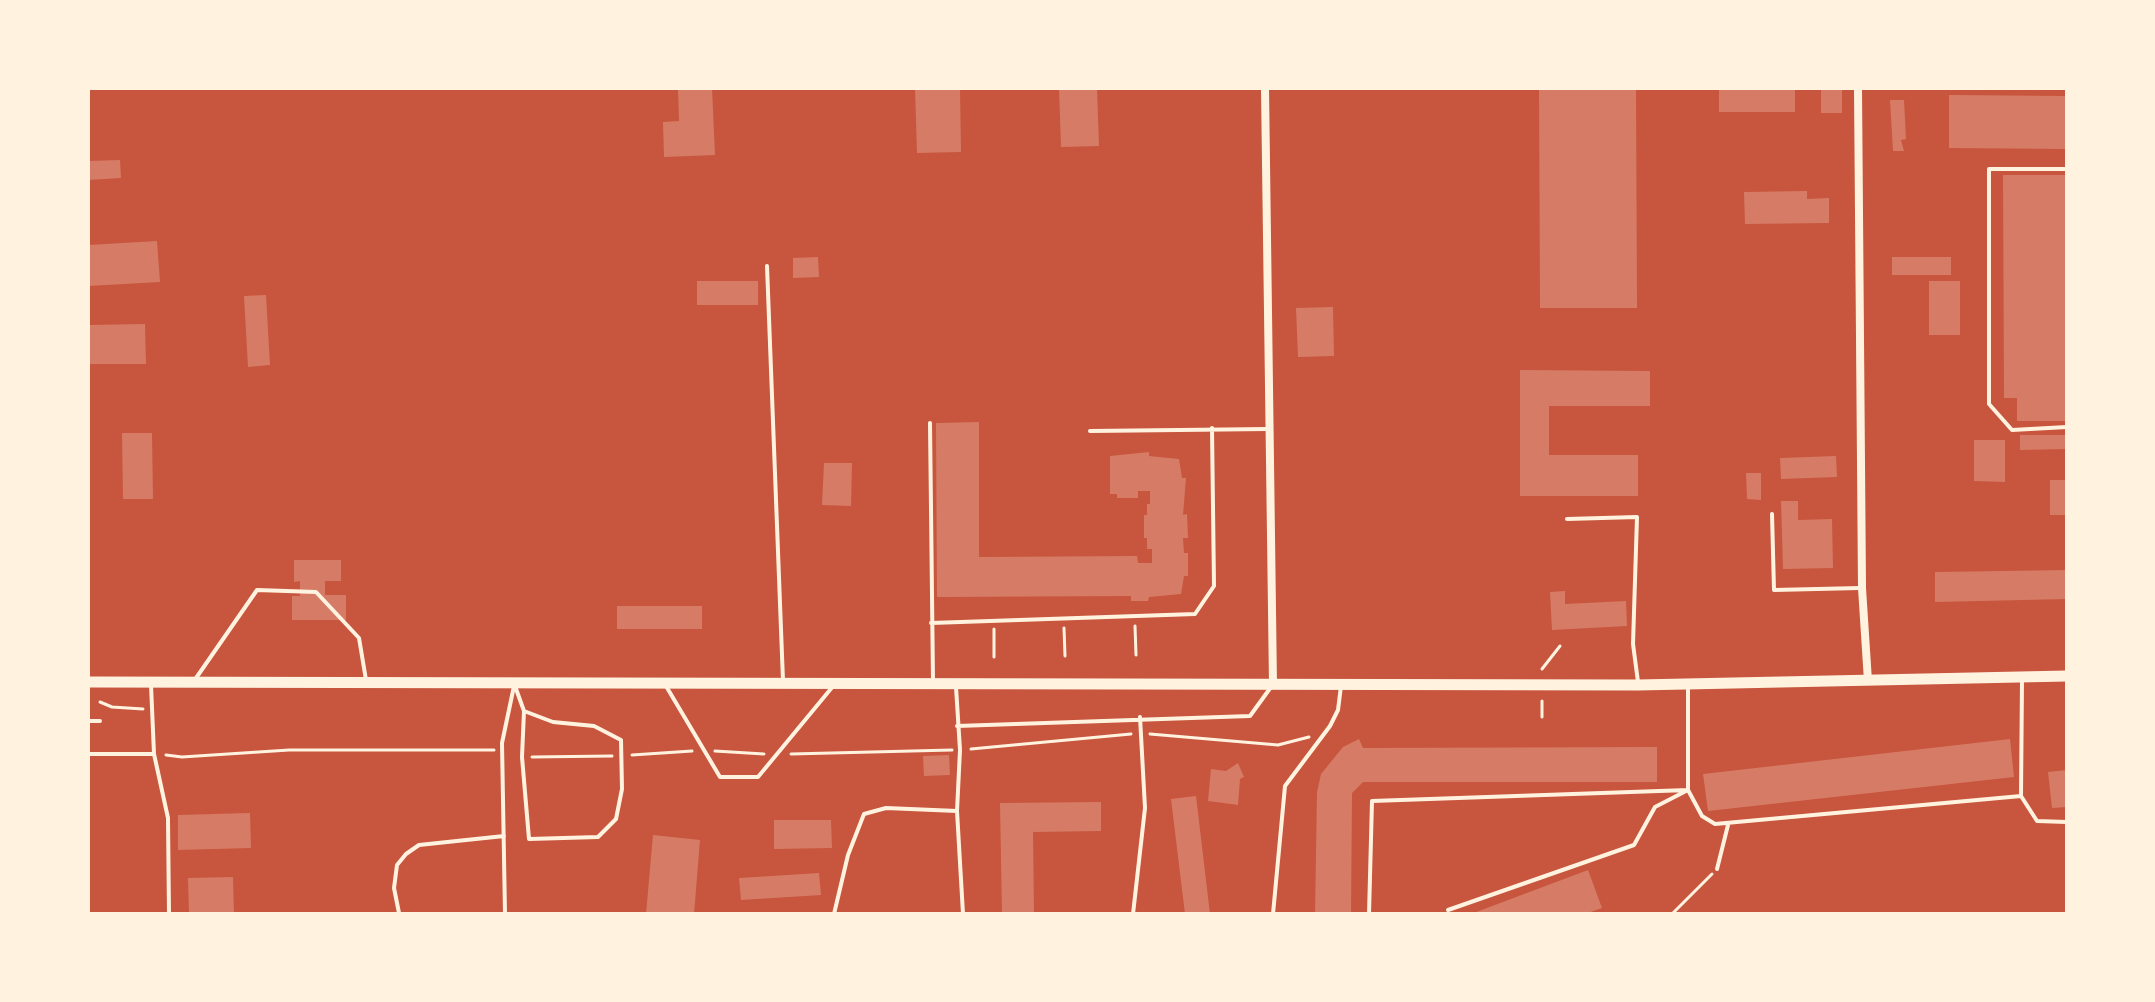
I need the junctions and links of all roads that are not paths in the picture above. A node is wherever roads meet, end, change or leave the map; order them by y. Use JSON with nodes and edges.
{"nodes":[{"id":1,"x":1265,"y":88,"type":"edge"},
{"id":2,"x":1858,"y":88,"type":"edge"},
{"id":3,"x":2067,"y":169,"type":"edge"},
{"id":4,"x":767,"y":266,"type":"dead end"},
{"id":5,"x":930,"y":423,"type":"dead end"},
{"id":6,"x":2067,"y":427,"type":"edge"},
{"id":7,"x":1212,"y":428,"type":"junction"},
{"id":8,"x":1270,"y":429,"type":"junction"},
{"id":9,"x":1090,"y":431,"type":"dead end"},
{"id":10,"x":1772,"y":514,"type":"dead end"},
{"id":11,"x":1567,"y":519,"type":"dead end"},
{"id":12,"x":1862,"y":588,"type":"junction"},
{"id":13,"x":931,"y":623,"type":"junction"},
{"id":14,"x":2067,"y":676,"type":"edge"},
{"id":15,"x":2022,"y":677,"type":"junction"},
{"id":16,"x":1868,"y":681,"type":"junction"},
{"id":17,"x":88,"y":682,"type":"edge"},
{"id":18,"x":367,"y":682,"type":"junction"},
{"id":19,"x":151,"y":683,"type":"junction"},
{"id":20,"x":191,"y":684,"type":"junction"},
{"id":21,"x":515,"y":684,"type":"junction"},
{"id":22,"x":665,"y":684,"type":"junction"},
{"id":23,"x":783,"y":684,"type":"junction"},
{"id":24,"x":835,"y":684,"type":"junction"},
{"id":25,"x":933,"y":684,"type":"junction"},
{"id":26,"x":956,"y":684,"type":"junction"},
{"id":27,"x":1341,"y":684,"type":"junction"},
{"id":28,"x":1688,"y":684,"type":"junction"},
{"id":29,"x":1273,"y":685,"type":"junction"},
{"id":30,"x":1638,"y":685,"type":"junction"},
{"id":31,"x":524,"y":711,"type":"junction"},
{"id":32,"x":1140,"y":717,"type":"junction"},
{"id":33,"x":88,"y":721,"type":"edge"},
{"id":34,"x":100,"y":721,"type":"dead end"},
{"id":35,"x":957,"y":726,"type":"junction"},
{"id":36,"x":88,"y":754,"type":"edge"},
{"id":37,"x":154,"y":754,"type":"junction"},
{"id":38,"x":1688,"y":790,"type":"junction"},
{"id":39,"x":2021,"y":796,"type":"junction"},
{"id":40,"x":957,"y":811,"type":"junction"},
{"id":41,"x":2067,"y":822,"type":"edge"},
{"id":42,"x":1728,"y":825,"type":"junction"},
{"id":43,"x":504,"y":836,"type":"junction"},
{"id":44,"x":1717,"y":869,"type":"road end"},
{"id":45,"x":1448,"y":910,"type":"dead end"},
{"id":46,"x":399,"y":913,"type":"edge"},
{"id":47,"x":169,"y":914,"type":"edge"},
{"id":48,"x":505,"y":914,"type":"edge"},
{"id":49,"x":834,"y":914,"type":"edge"},
{"id":50,"x":963,"y":914,"type":"edge"},
{"id":51,"x":1133,"y":914,"type":"edge"},
{"id":52,"x":1273,"y":914,"type":"edge"},
{"id":53,"x":1369,"y":914,"type":"edge"}],
"edges":[{"from":1,"to":8,"type":"street"},
{"from":2,"to":12,"type":"street"},
{"from":3,"to":6,"type":"lane"},
{"from":4,"to":23,"type":"lane"},
{"from":5,"to":13,"type":"lane"},
{"from":7,"to":8,"type":"lane"},
{"from":7,"to":9,"type":"lane"},
{"from":7,"to":13,"type":"lane"},
{"from":8,"to":29,"type":"street"},
{"from":10,"to":12,"type":"lane"},
{"from":11,"to":30,"type":"lane"},
{"from":12,"to":16,"type":"street"},
{"from":13,"to":25,"type":"lane"},
{"from":14,"to":15,"type":"main road"},
{"from":15,"to":16,"type":"main road"},
{"from":15,"to":39,"type":"lane"},
{"from":16,"to":28,"type":"main road"},
{"from":17,"to":19,"type":"main road"},
{"from":18,"to":20,"type":"main road"},
{"from":18,"to":20,"type":"lane"},
{"from":18,"to":21,"type":"main road"},
{"from":19,"to":20,"type":"main road"},
{"from":19,"to":37,"type":"lane"},
{"from":21,"to":22,"type":"main road"},
{"from":21,"to":31,"type":"lane"},
{"from":21,"to":43,"type":"lane"},
{"from":22,"to":23,"type":"main road"},
{"from":22,"to":24,"type":"lane"},
{"from":23,"to":24,"type":"main road"},
{"from":24,"to":25,"type":"main road"},
{"from":25,"to":26,"type":"main road"},
{"from":26,"to":29,"type":"main road"},
{"from":26,"to":35,"type":"lane"},
{"from":27,"to":29,"type":"main road"},
{"from":27,"to":30,"type":"main road"},
{"from":27,"to":52,"type":"lane"},
{"from":28,"to":30,"type":"main road"},
{"from":28,"to":38,"type":"lane"},
{"from":29,"to":32,"type":"lane"},
{"from":31,"to":31,"type":"lane"},
{"from":32,"to":35,"type":"lane"},
{"from":32,"to":51,"type":"lane"},
{"from":33,"to":34,"type":"lane"},
{"from":35,"to":40,"type":"lane"},
{"from":36,"to":37,"type":"lane"},
{"from":37,"to":47,"type":"lane"},
{"from":38,"to":42,"type":"lane"},
{"from":38,"to":45,"type":"lane"},
{"from":38,"to":53,"type":"lane"},
{"from":39,"to":41,"type":"lane"},
{"from":39,"to":42,"type":"lane"},
{"from":40,"to":49,"type":"lane"},
{"from":40,"to":50,"type":"lane"},
{"from":42,"to":44,"type":"lane"},
{"from":43,"to":46,"type":"lane"},
{"from":43,"to":48,"type":"lane"}]}
